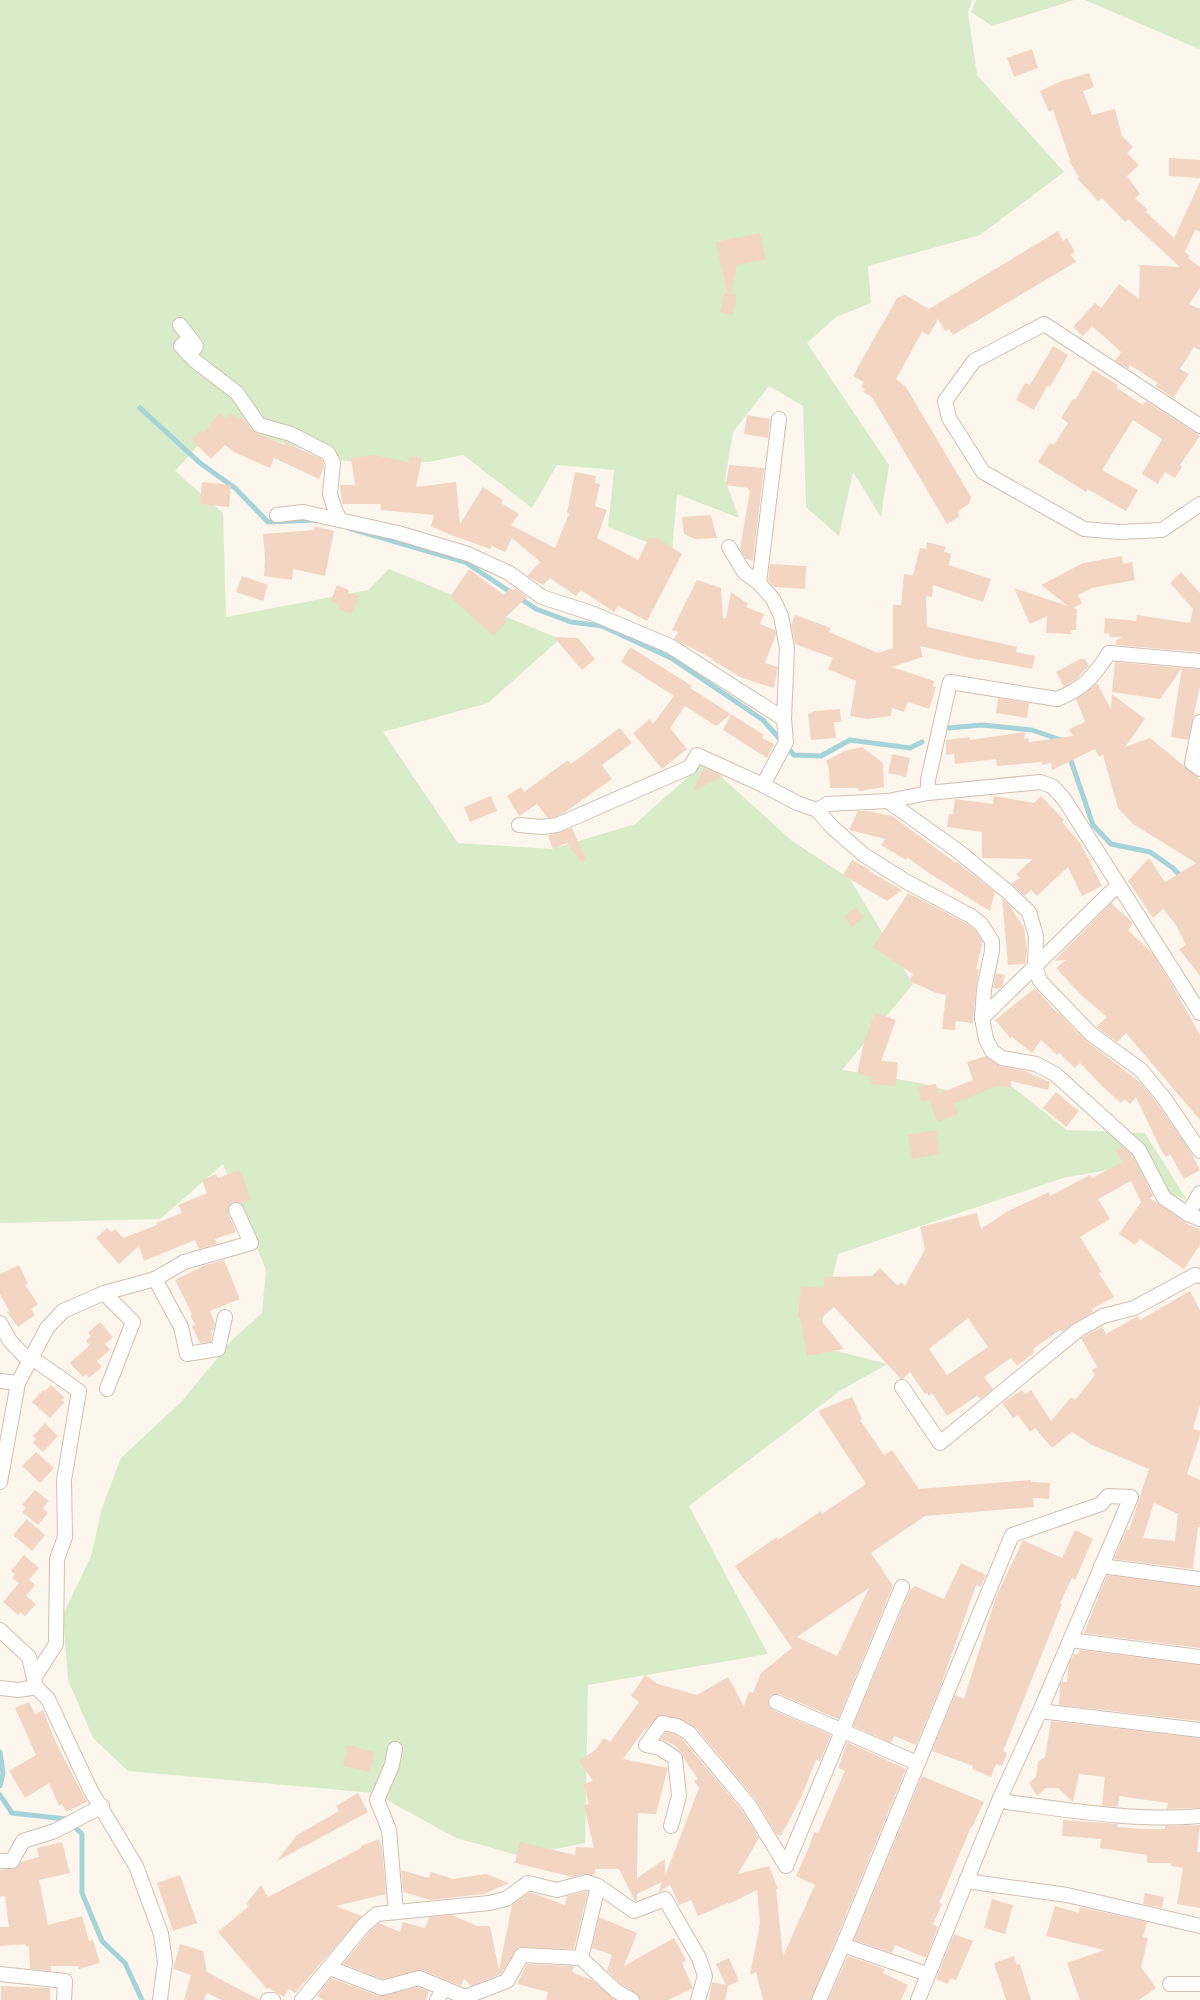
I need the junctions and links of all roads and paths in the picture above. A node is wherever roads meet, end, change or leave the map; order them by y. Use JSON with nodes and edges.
{"nodes":[{"id":1,"x":180,"y":326,"type":"dead end"},
{"id":2,"x":779,"y":419,"type":"dead end"},
{"id":3,"x":1200,"y":426,"type":"edge"},
{"id":4,"x":1200,"y":504,"type":"edge"},
{"id":5,"x":278,"y":515,"type":"dead end"},
{"id":6,"x":340,"y":520,"type":"junction"},
{"id":7,"x":729,"y":546,"type":"dead end"},
{"id":8,"x":759,"y":583,"type":"junction"},
{"id":9,"x":1200,"y":661,"type":"edge"},
{"id":10,"x":784,"y":719,"type":"junction"},
{"id":11,"x":1200,"y":722,"type":"edge"},
{"id":12,"x":1200,"y":769,"type":"edge"},
{"id":13,"x":764,"y":785,"type":"junction"},
{"id":14,"x":928,"y":793,"type":"junction"},
{"id":15,"x":888,"y":801,"type":"junction"},
{"id":16,"x":817,"y":810,"type":"junction"},
{"id":17,"x":519,"y":825,"type":"dead end"},
{"id":18,"x":1118,"y":885,"type":"junction"},
{"id":19,"x":1035,"y":966,"type":"junction"},
{"id":20,"x":1200,"y":1013,"type":"edge"},
{"id":21,"x":982,"y":1018,"type":"junction"},
{"id":22,"x":1200,"y":1151,"type":"edge"},
{"id":23,"x":1200,"y":1193,"type":"edge"},
{"id":24,"x":236,"y":1210,"type":"dead end"},
{"id":25,"x":1194,"y":1217,"type":"edge"},
{"id":26,"x":1200,"y":1276,"type":"edge"},
{"id":27,"x":155,"y":1279,"type":"junction"},
{"id":28,"x":104,"y":1293,"type":"junction"},
{"id":29,"x":225,"y":1317,"type":"dead end"},
{"id":30,"x":0,"y":1323,"type":"edge"},
{"id":31,"x":31,"y":1360,"type":"junction"},
{"id":32,"x":0,"y":1381,"type":"edge"},
{"id":33,"x":18,"y":1384,"type":"junction"},
{"id":34,"x":902,"y":1387,"type":"dead end"},
{"id":35,"x":108,"y":1389,"type":"dead end"},
{"id":36,"x":0,"y":1482,"type":"edge"},
{"id":37,"x":1101,"y":1566,"type":"junction"},
{"id":38,"x":1200,"y":1579,"type":"edge"},
{"id":39,"x":902,"y":1587,"type":"dead end"},
{"id":40,"x":0,"y":1630,"type":"edge"},
{"id":41,"x":1070,"y":1640,"type":"junction"},
{"id":42,"x":1200,"y":1657,"type":"edge"},
{"id":43,"x":35,"y":1682,"type":"junction"},
{"id":44,"x":0,"y":1688,"type":"edge"},
{"id":45,"x":776,"y":1702,"type":"dead end"},
{"id":46,"x":1040,"y":1711,"type":"junction"},
{"id":47,"x":843,"y":1730,"type":"junction"},
{"id":48,"x":1200,"y":1730,"type":"edge"},
{"id":49,"x":395,"y":1749,"type":"dead end"},
{"id":50,"x":918,"y":1763,"type":"junction"},
{"id":51,"x":1000,"y":1798,"type":"junction"},
{"id":52,"x":102,"y":1806,"type":"junction"},
{"id":53,"x":1200,"y":1816,"type":"edge"},
{"id":54,"x":671,"y":1826,"type":"dead end"},
{"id":55,"x":0,"y":1861,"type":"edge"},
{"id":56,"x":966,"y":1881,"type":"junction"},
{"id":57,"x":598,"y":1886,"type":"junction"},
{"id":58,"x":396,"y":1912,"type":"junction"},
{"id":59,"x":1200,"y":1926,"type":"edge"},
{"id":60,"x":843,"y":1945,"type":"junction"},
{"id":61,"x":581,"y":1958,"type":"junction"},
{"id":62,"x":330,"y":1968,"type":"junction"},
{"id":63,"x":0,"y":1974,"type":"edge"},
{"id":64,"x":927,"y":1974,"type":"junction"},
{"id":65,"x":1170,"y":1984,"type":"dead end"},
{"id":66,"x":1200,"y":1984,"type":"edge"},
{"id":67,"x":440,"y":1994,"type":"edge"},
{"id":68,"x":64,"y":2000,"type":"edge"},
{"id":69,"x":160,"y":2000,"type":"edge"},
{"id":70,"x":268,"y":2000,"type":"edge"},
{"id":71,"x":273,"y":2000,"type":"edge"},
{"id":72,"x":302,"y":2000,"type":"edge"},
{"id":73,"x":632,"y":2000,"type":"edge"},
{"id":74,"x":698,"y":2000,"type":"edge"},
{"id":75,"x":819,"y":2000,"type":"edge"},
{"id":76,"x":918,"y":2000,"type":"edge"}],
"edges":[{"from":1,"to":6,"type":"street"},
{"from":2,"to":8,"type":"street"},
{"from":3,"to":4,"type":"street"},
{"from":5,"to":6,"type":"street"},
{"from":6,"to":10,"type":"street"},
{"from":7,"to":8,"type":"street"},
{"from":8,"to":10,"type":"street"},
{"from":9,"to":14,"type":"street"},
{"from":10,"to":13,"type":"street"},
{"from":11,"to":12,"type":"street"},
{"from":13,"to":16,"type":"street"},
{"from":13,"to":17,"type":"street"},
{"from":14,"to":15,"type":"street"},
{"from":14,"to":18,"type":"street"},
{"from":15,"to":16,"type":"street"},
{"from":15,"to":19,"type":"street"},
{"from":16,"to":21,"type":"street"},
{"from":18,"to":19,"type":"street"},
{"from":18,"to":20,"type":"street"},
{"from":19,"to":21,"type":"street"},
{"from":19,"to":22,"type":"street"},
{"from":21,"to":25,"type":"street"},
{"from":23,"to":25,"type":"street"},
{"from":24,"to":27,"type":"street"},
{"from":26,"to":34,"type":"street"},
{"from":27,"to":28,"type":"street"},
{"from":27,"to":29,"type":"street"},
{"from":28,"to":31,"type":"street"},
{"from":28,"to":35,"type":"street"},
{"from":30,"to":31,"type":"street"},
{"from":31,"to":33,"type":"street"},
{"from":31,"to":43,"type":"street"},
{"from":32,"to":33,"type":"street"},
{"from":33,"to":36,"type":"street"},
{"from":37,"to":38,"type":"street"},
{"from":37,"to":41,"type":"street"},
{"from":37,"to":50,"type":"street"},
{"from":39,"to":47,"type":"street"},
{"from":40,"to":43,"type":"street"},
{"from":41,"to":42,"type":"street"},
{"from":41,"to":46,"type":"street"},
{"from":43,"to":44,"type":"street"},
{"from":43,"to":52,"type":"street"},
{"from":45,"to":47,"type":"street"},
{"from":46,"to":48,"type":"street"},
{"from":46,"to":51,"type":"street"},
{"from":47,"to":50,"type":"street"},
{"from":47,"to":54,"type":"street"},
{"from":49,"to":58,"type":"street"},
{"from":50,"to":60,"type":"street"},
{"from":51,"to":53,"type":"street"},
{"from":51,"to":56,"type":"street"},
{"from":52,"to":55,"type":"street"},
{"from":52,"to":69,"type":"street"},
{"from":56,"to":59,"type":"street"},
{"from":56,"to":64,"type":"street"},
{"from":57,"to":58,"type":"street"},
{"from":57,"to":61,"type":"street"},
{"from":57,"to":74,"type":"street"},
{"from":58,"to":62,"type":"street"},
{"from":60,"to":64,"type":"street"},
{"from":60,"to":75,"type":"street"},
{"from":61,"to":67,"type":"street"},
{"from":61,"to":73,"type":"street"},
{"from":62,"to":67,"type":"street"},
{"from":62,"to":72,"type":"street"},
{"from":63,"to":68,"type":"street"},
{"from":64,"to":76,"type":"street"},
{"from":65,"to":66,"type":"street"},
{"from":70,"to":71,"type":"street"}]}
